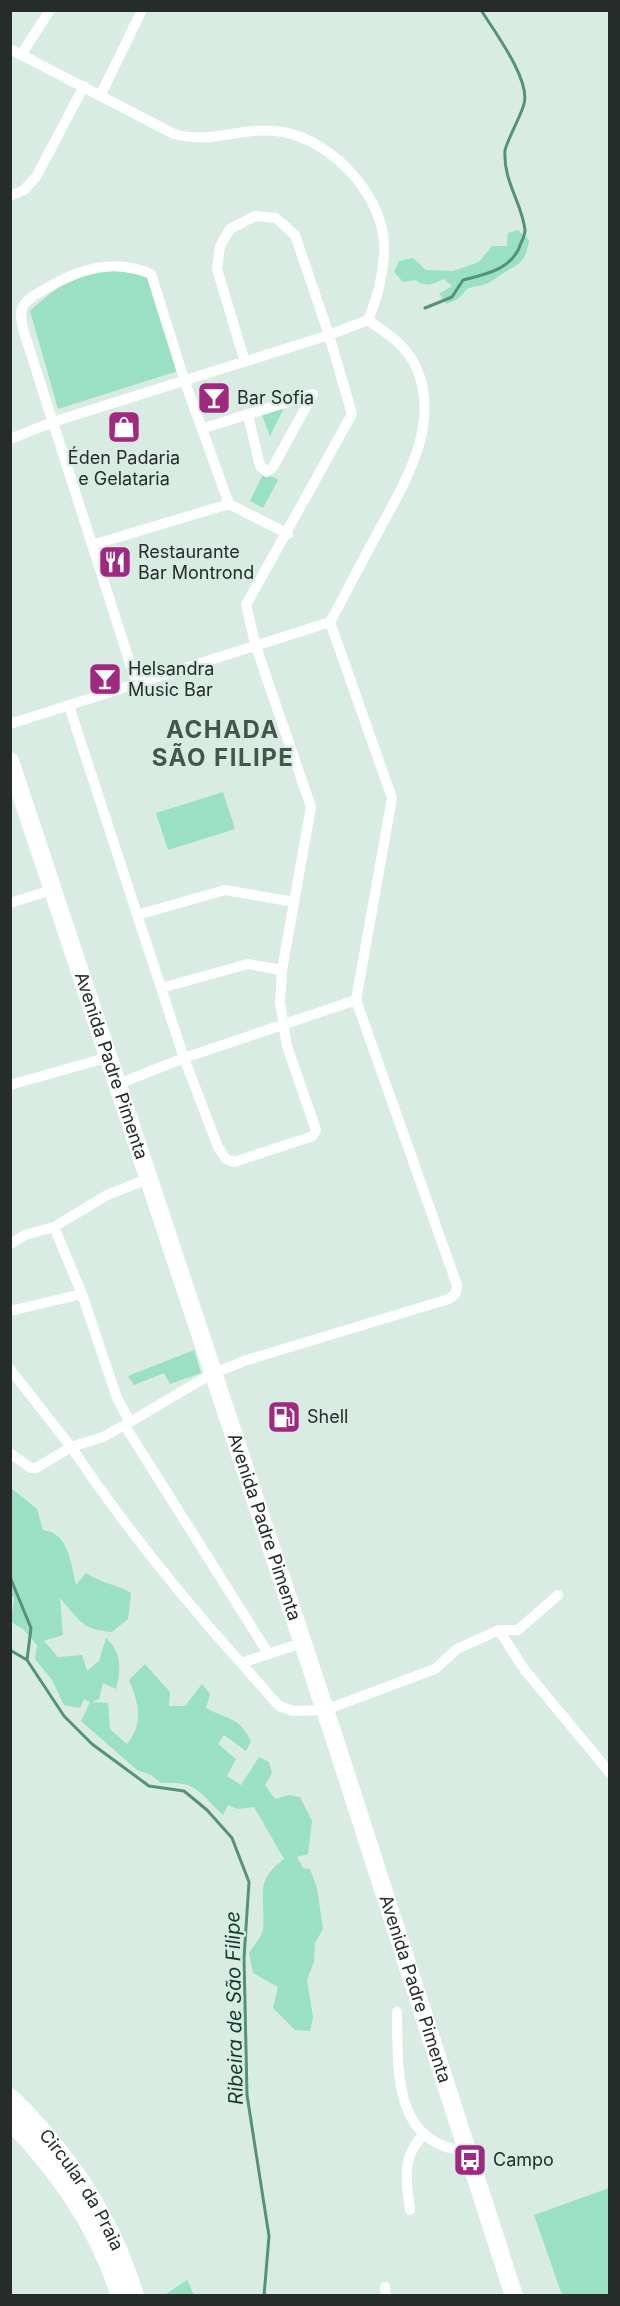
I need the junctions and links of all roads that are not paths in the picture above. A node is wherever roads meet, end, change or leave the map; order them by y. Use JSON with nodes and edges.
{"nodes":[{"id":1,"x":50,"y":10,"type":"edge"},
{"id":2,"x":142,"y":10,"type":"edge"},
{"id":3,"x":10,"y":49,"type":"edge"},
{"id":4,"x":21,"y":56,"type":"junction"},
{"id":5,"x":84,"y":86,"type":"junction"},
{"id":6,"x":100,"y":96,"type":"junction"},
{"id":7,"x":10,"y":196,"type":"edge"},
{"id":8,"x":368,"y":320,"type":"junction"},
{"id":9,"x":329,"y":335,"type":"junction"},
{"id":10,"x":245,"y":362,"type":"junction"},
{"id":11,"x":185,"y":382,"type":"junction"},
{"id":12,"x":248,"y":415,"type":"junction"},
{"id":13,"x":53,"y":422,"type":"junction"},
{"id":14,"x":204,"y":428,"type":"junction"},
{"id":15,"x":10,"y":439,"type":"edge"},
{"id":16,"x":229,"y":504,"type":"junction"},
{"id":17,"x":288,"y":534,"type":"junction"},
{"id":18,"x":92,"y":545,"type":"junction"},
{"id":19,"x":330,"y":622,"type":"junction"},
{"id":20,"x":256,"y":647,"type":"junction"},
{"id":21,"x":137,"y":685,"type":"junction"},
{"id":22,"x":69,"y":706,"type":"junction"},
{"id":23,"x":10,"y":724,"type":"edge"},
{"id":24,"x":10,"y":760,"type":"edge"},
{"id":25,"x":55,"y":889,"type":"junction"},
{"id":26,"x":294,"y":902,"type":"junction"},
{"id":27,"x":10,"y":903,"type":"edge"},
{"id":28,"x":137,"y":915,"type":"junction"},
{"id":29,"x":282,"y":970,"type":"junction"},
{"id":30,"x":161,"y":988,"type":"junction"},
{"id":31,"x":356,"y":1000,"type":"junction"},
{"id":32,"x":281,"y":1024,"type":"junction"},
{"id":33,"x":109,"y":1057,"type":"junction"},
{"id":34,"x":184,"y":1058,"type":"junction"},
{"id":35,"x":118,"y":1084,"type":"junction"},
{"id":36,"x":10,"y":1085,"type":"edge"},
{"id":37,"x":150,"y":1178,"type":"junction"},
{"id":38,"x":54,"y":1227,"type":"junction"},
{"id":39,"x":10,"y":1244,"type":"edge"},
{"id":40,"x":82,"y":1294,"type":"junction"},
{"id":41,"x":10,"y":1311,"type":"edge"},
{"id":42,"x":10,"y":1369,"type":"edge"},
{"id":43,"x":213,"y":1373,"type":"junction"},
{"id":44,"x":128,"y":1424,"type":"junction"},
{"id":45,"x":71,"y":1447,"type":"junction"},
{"id":46,"x":10,"y":1453,"type":"edge"},
{"id":47,"x":558,"y":1595,"type":"dead end"},
{"id":48,"x":499,"y":1630,"type":"junction"},
{"id":49,"x":302,"y":1643,"type":"junction"},
{"id":50,"x":268,"y":1653,"type":"junction"},
{"id":51,"x":241,"y":1663,"type":"junction"},
{"id":52,"x":325,"y":1710,"type":"junction"},
{"id":53,"x":609,"y":1773,"type":"edge"},
{"id":54,"x":397,"y":2012,"type":"dead end"},
{"id":55,"x":10,"y":2097,"type":"edge"},
{"id":56,"x":10,"y":2121,"type":"edge"},
{"id":57,"x":424,"y":2134,"type":"junction"},
{"id":58,"x":467,"y":2151,"type":"junction"},
{"id":59,"x":410,"y":2210,"type":"dead end"},
{"id":60,"x":120,"y":2295,"type":"edge"},
{"id":61,"x":135,"y":2295,"type":"edge"},
{"id":62,"x":514,"y":2295,"type":"edge"}],
"edges":[{"from":1,"to":4,"type":"street"},
{"from":2,"to":6,"type":"street"},
{"from":3,"to":4,"type":"street"},
{"from":4,"to":5,"type":"street"},
{"from":5,"to":6,"type":"street"},
{"from":5,"to":7,"type":"street"},
{"from":6,"to":8,"type":"street"},
{"from":8,"to":9,"type":"street"},
{"from":8,"to":19,"type":"street"},
{"from":9,"to":10,"type":"street"},
{"from":9,"to":10,"type":"street"},
{"from":9,"to":17,"type":"street"},
{"from":10,"to":11,"type":"street"},
{"from":11,"to":13,"type":"street"},
{"from":11,"to":13,"type":"street"},
{"from":11,"to":14,"type":"street"},
{"from":12,"to":12,"type":"street"},
{"from":12,"to":14,"type":"street"},
{"from":13,"to":15,"type":"street"},
{"from":13,"to":18,"type":"street"},
{"from":14,"to":16,"type":"street"},
{"from":16,"to":17,"type":"street"},
{"from":16,"to":18,"type":"street"},
{"from":17,"to":20,"type":"street"},
{"from":18,"to":21,"type":"street"},
{"from":19,"to":20,"type":"street"},
{"from":19,"to":31,"type":"street"},
{"from":20,"to":21,"type":"street"},
{"from":20,"to":26,"type":"street"},
{"from":21,"to":22,"type":"street"},
{"from":22,"to":23,"type":"street"},
{"from":22,"to":28,"type":"street"},
{"from":24,"to":25,"type":"main road","name":"Avenida Padre Pimenta"},
{"from":25,"to":27,"type":"street"},
{"from":25,"to":33,"type":"main road","name":"Avenida Padre Pimenta"},
{"from":26,"to":28,"type":"street"},
{"from":26,"to":29,"type":"street"},
{"from":28,"to":30,"type":"street"},
{"from":29,"to":30,"type":"street"},
{"from":29,"to":32,"type":"street"},
{"from":30,"to":34,"type":"street"},
{"from":31,"to":32,"type":"street"},
{"from":31,"to":43,"type":"street"},
{"from":32,"to":34,"type":"street"},
{"from":32,"to":34,"type":"street"},
{"from":33,"to":35,"type":"main road","name":"Avenida Padre Pimenta"},
{"from":33,"to":36,"type":"street"},
{"from":34,"to":35,"type":"street"},
{"from":35,"to":37,"type":"main road","name":"Avenida Padre Pimenta"},
{"from":37,"to":38,"type":"street"},
{"from":37,"to":43,"type":"main road","name":"Avenida Padre Pimenta"},
{"from":38,"to":39,"type":"street"},
{"from":38,"to":40,"type":"street"},
{"from":40,"to":41,"type":"street"},
{"from":40,"to":44,"type":"street"},
{"from":42,"to":45,"type":"street"},
{"from":43,"to":44,"type":"street"},
{"from":43,"to":49,"type":"main road","name":"Avenida Padre Pimenta"},
{"from":44,"to":45,"type":"street"},
{"from":44,"to":50,"type":"street"},
{"from":45,"to":46,"type":"street"},
{"from":45,"to":51,"type":"street"},
{"from":47,"to":48,"type":"street"},
{"from":48,"to":52,"type":"street"},
{"from":48,"to":53,"type":"street"},
{"from":49,"to":50,"type":"street"},
{"from":49,"to":52,"type":"main road","name":"Avenida Padre Pimenta"},
{"from":50,"to":51,"type":"street"},
{"from":51,"to":52,"type":"street"},
{"from":52,"to":58,"type":"main road","name":"Avenida Padre Pimenta"},
{"from":54,"to":57,"type":"street"},
{"from":55,"to":61,"type":"main road","name":"Circular da Praia"},
{"from":56,"to":60,"type":"main road","name":"Circular da Praia"},
{"from":57,"to":58,"type":"street"},
{"from":57,"to":59,"type":"street"},
{"from":58,"to":62,"type":"main road","name":"Avenida Padre Pimenta"}]}
